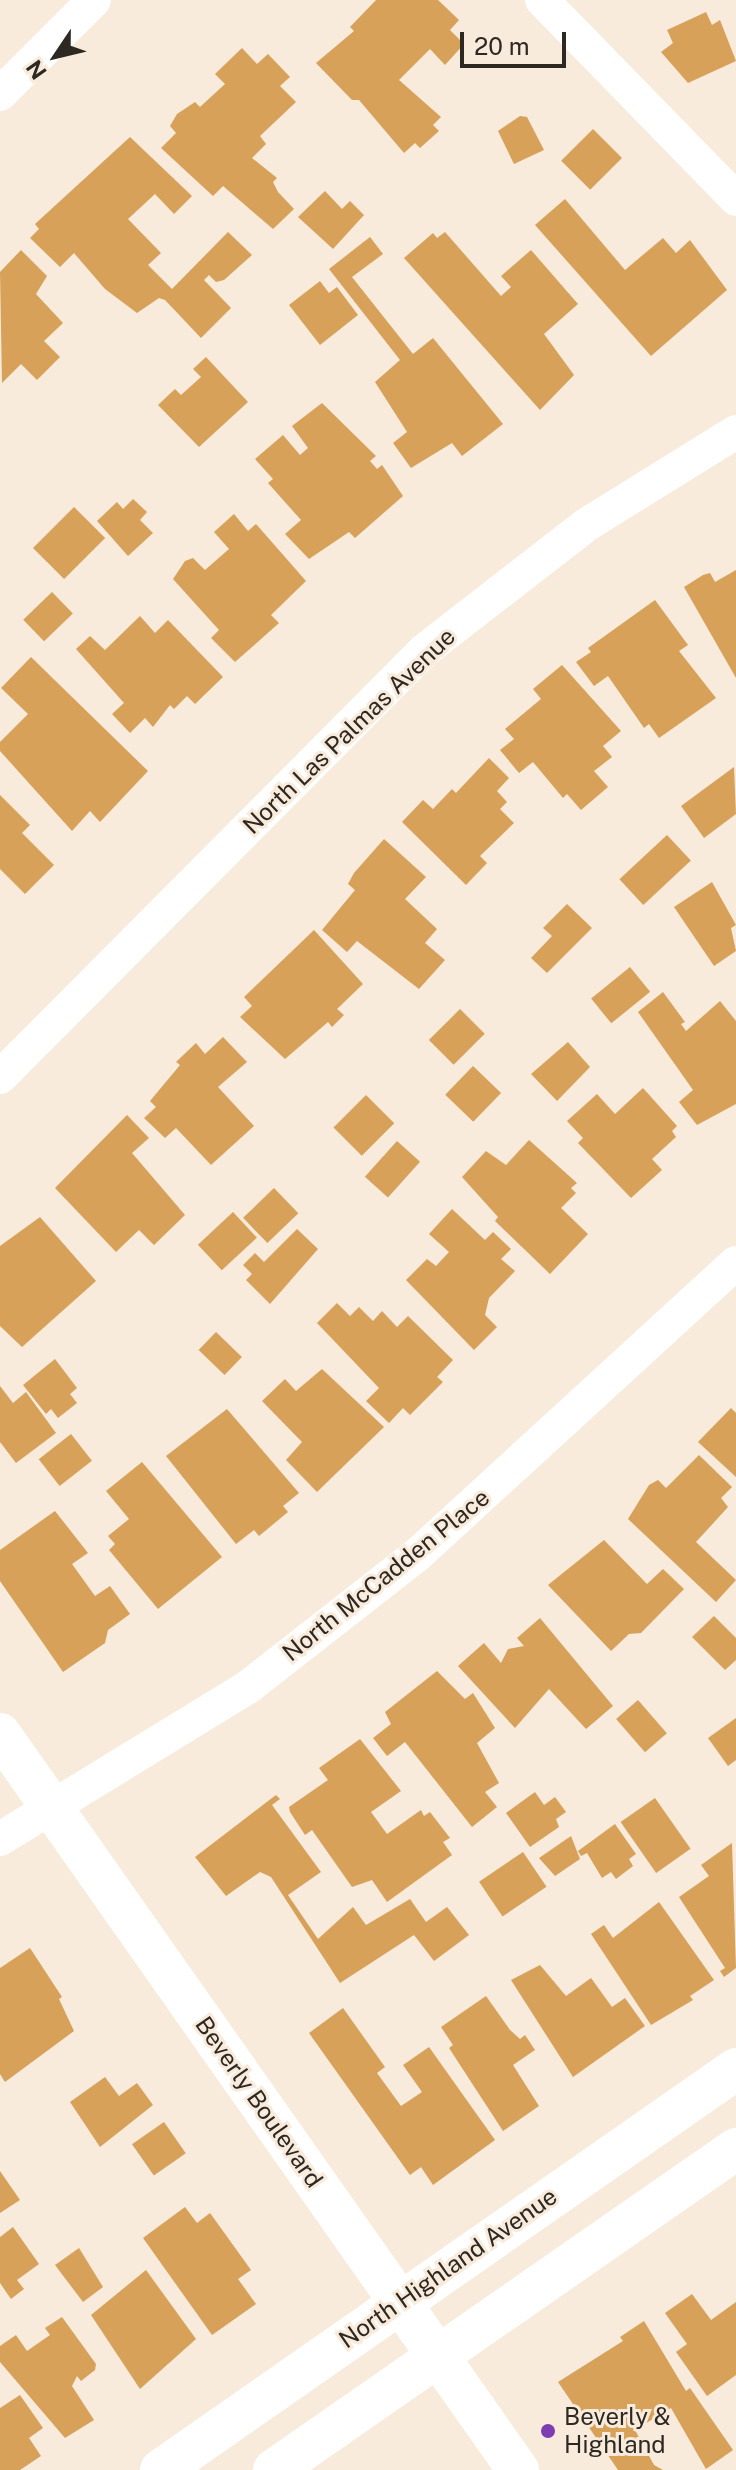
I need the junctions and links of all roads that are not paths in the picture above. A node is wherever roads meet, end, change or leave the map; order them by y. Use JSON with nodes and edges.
{"nodes":[{"id":1,"x":94,"y":0,"type":"edge"},
{"id":2,"x":542,"y":0,"type":"edge"},
{"id":3,"x":0,"y":94,"type":"edge"},
{"id":4,"x":736,"y":199,"type":"edge"},
{"id":5,"x":736,"y":432,"type":"edge"},
{"id":6,"x":0,"y":1077,"type":"edge"},
{"id":7,"x":736,"y":1263,"type":"edge"},
{"id":8,"x":0,"y":1734,"type":"edge"},
{"id":9,"x":52,"y":1806,"type":"junction"},
{"id":10,"x":0,"y":1839,"type":"edge"},
{"id":11,"x":736,"y":2069,"type":"edge"},
{"id":12,"x":736,"y":2149,"type":"edge"},
{"id":13,"x":400,"y":2300,"type":"junction"},
{"id":14,"x":438,"y":2355,"type":"junction"},
{"id":15,"x":161,"y":2470,"type":"edge"},
{"id":16,"x":274,"y":2470,"type":"edge"},
{"id":17,"x":518,"y":2470,"type":"edge"}],
"edges":[{"from":1,"to":3,"type":"street"},
{"from":2,"to":4,"type":"street"},
{"from":5,"to":6,"type":"street","name":"North Las Palmas Avenue"},
{"from":7,"to":9,"type":"street","name":"North McCadden Place"},
{"from":8,"to":9,"type":"main road","name":"Beverly Boulevard"},
{"from":9,"to":10,"type":"street","name":"North McCadden Place"},
{"from":9,"to":13,"type":"main road","name":"Beverly Boulevard"},
{"from":11,"to":13,"type":"main road","name":"North Highland Avenue"},
{"from":12,"to":14,"type":"main road"},
{"from":13,"to":14,"type":"main road","name":"Beverly Boulevard"},
{"from":13,"to":15,"type":"main road","name":"North Highland Avenue"},
{"from":14,"to":16,"type":"main road"},
{"from":14,"to":17,"type":"main road","name":"Beverly Boulevard"}]}
